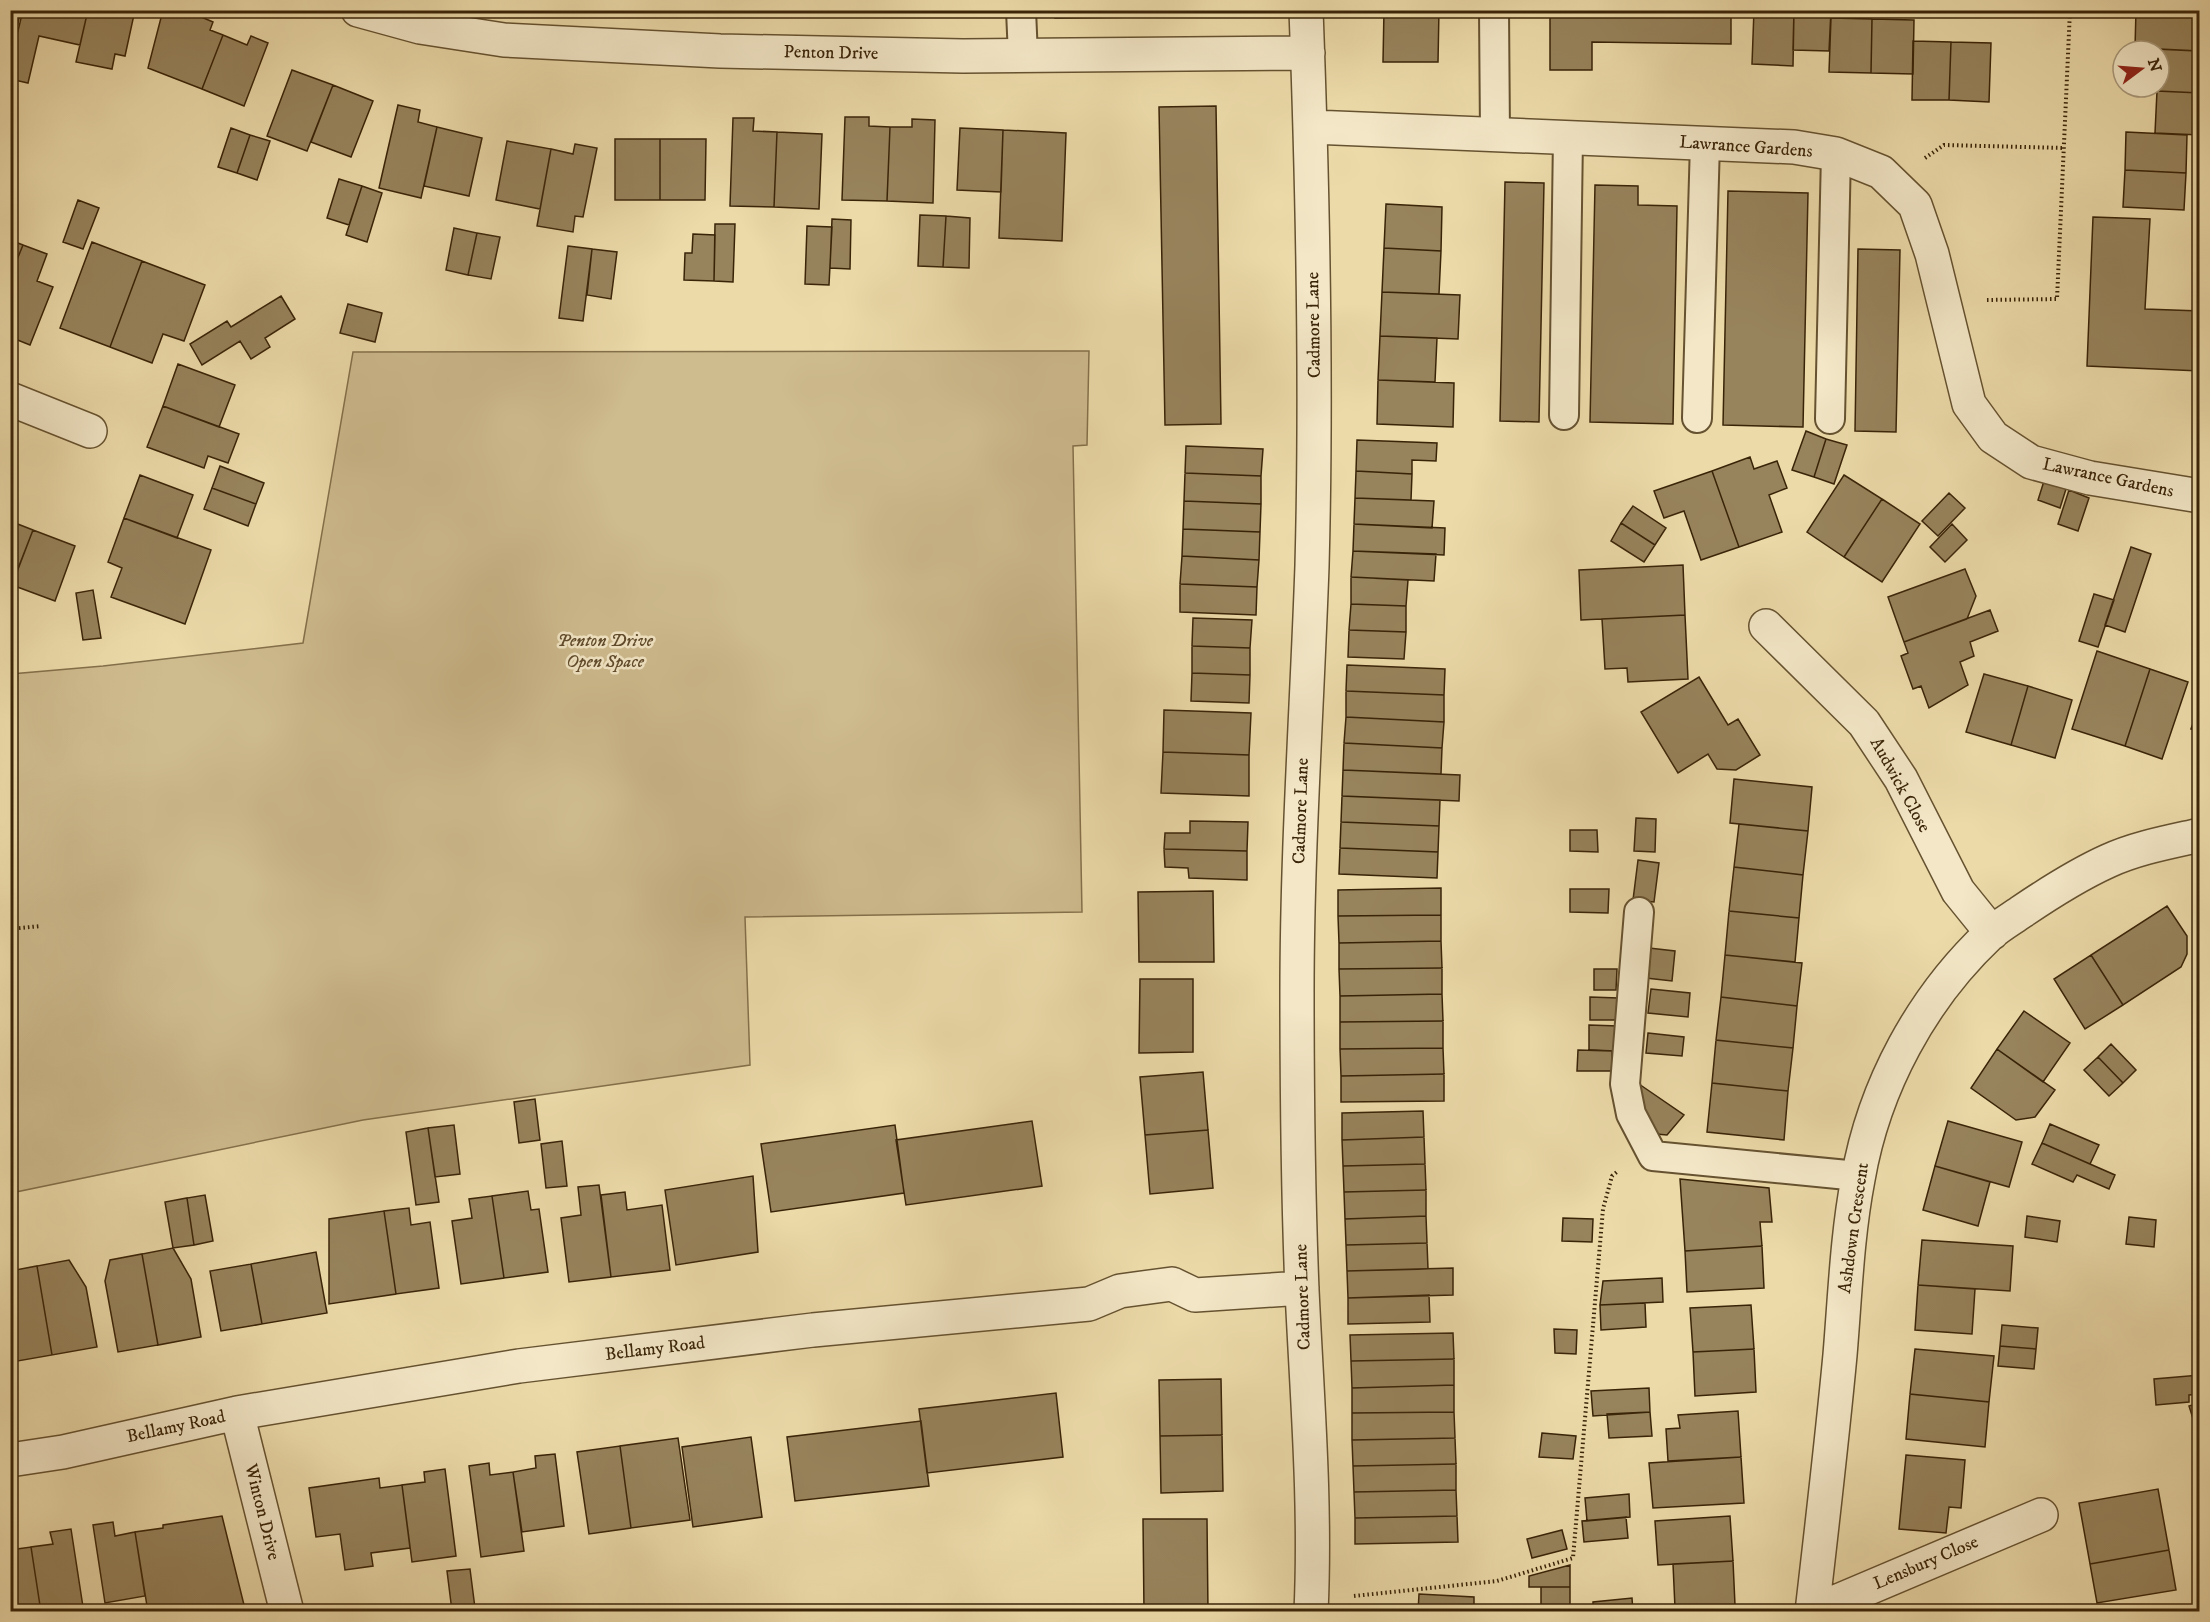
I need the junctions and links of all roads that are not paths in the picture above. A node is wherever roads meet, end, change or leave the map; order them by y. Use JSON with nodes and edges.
{"nodes":[{"id":1,"x":358,"y":10,"type":"edge"},
{"id":2,"x":1021,"y":10,"type":"edge"},
{"id":3,"x":1306,"y":10,"type":"edge"},
{"id":4,"x":1494,"y":10,"type":"edge"},
{"id":5,"x":1308,"y":53,"type":"junction"},
{"id":6,"x":1023,"y":56,"type":"junction"},
{"id":7,"x":1312,"y":127,"type":"junction"},
{"id":8,"x":1495,"y":135,"type":"junction"},
{"id":9,"x":1568,"y":137,"type":"junction"},
{"id":10,"x":1705,"y":143,"type":"junction"},
{"id":11,"x":1836,"y":154,"type":"junction"},
{"id":12,"x":10,"y":399,"type":"edge"},
{"id":13,"x":1564,"y":415,"type":"dead end"},
{"id":14,"x":1697,"y":418,"type":"dead end"},
{"id":15,"x":1830,"y":419,"type":"dead end"},
{"id":16,"x":90,"y":430,"type":"dead end"},
{"id":17,"x":2199,"y":496,"type":"edge"},
{"id":18,"x":1766,"y":626,"type":"dead end"},
{"id":19,"x":2199,"y":835,"type":"edge"},
{"id":20,"x":1639,"y":912,"type":"dead end"},
{"id":21,"x":1992,"y":933,"type":"junction"},
{"id":22,"x":1858,"y":1176,"type":"junction"},
{"id":23,"x":1302,"y":1288,"type":"junction"},
{"id":24,"x":237,"y":1413,"type":"junction"},
{"id":25,"x":10,"y":1460,"type":"edge"},
{"id":26,"x":2041,"y":1515,"type":"dead end"},
{"id":27,"x":1312,"y":1605,"type":"edge"},
{"id":28,"x":287,"y":1611,"type":"edge"},
{"id":29,"x":1812,"y":1611,"type":"edge"}],
"edges":[{"from":1,"to":6,"type":"street","name":"Penton Drive"},
{"from":2,"to":6,"type":"lane"},
{"from":3,"to":5,"type":"street","name":"Cadmore Lane"},
{"from":4,"to":8,"type":"lane"},
{"from":5,"to":6,"type":"street","name":"Penton Drive"},
{"from":5,"to":7,"type":"street","name":"Cadmore Lane"},
{"from":7,"to":8,"type":"street","name":"Lawrance Gardens"},
{"from":7,"to":23,"type":"street","name":"Cadmore Lane"},
{"from":8,"to":9,"type":"street","name":"Lawrance Gardens"},
{"from":9,"to":10,"type":"street","name":"Lawrance Gardens"},
{"from":9,"to":13,"type":"lane"},
{"from":10,"to":11,"type":"street","name":"Lawrance Gardens"},
{"from":10,"to":14,"type":"lane"},
{"from":11,"to":15,"type":"lane"},
{"from":11,"to":17,"type":"street","name":"Lawrance Gardens"},
{"from":12,"to":16,"type":"street"},
{"from":18,"to":21,"type":"street","name":"Audwick Close"},
{"from":19,"to":21,"type":"street","name":"Ashdown Crescent"},
{"from":20,"to":22,"type":"lane"},
{"from":21,"to":22,"type":"street","name":"Ashdown Crescent"},
{"from":22,"to":29,"type":"street","name":"Ashdown Crescent"},
{"from":23,"to":24,"type":"street","name":"Bellamy Road"},
{"from":23,"to":27,"type":"street","name":"Cadmore Lane"},
{"from":24,"to":25,"type":"street","name":"Bellamy Road"},
{"from":24,"to":28,"type":"street","name":"Winton Drive"},
{"from":26,"to":29,"type":"street","name":"Lensbury Close"}]}
